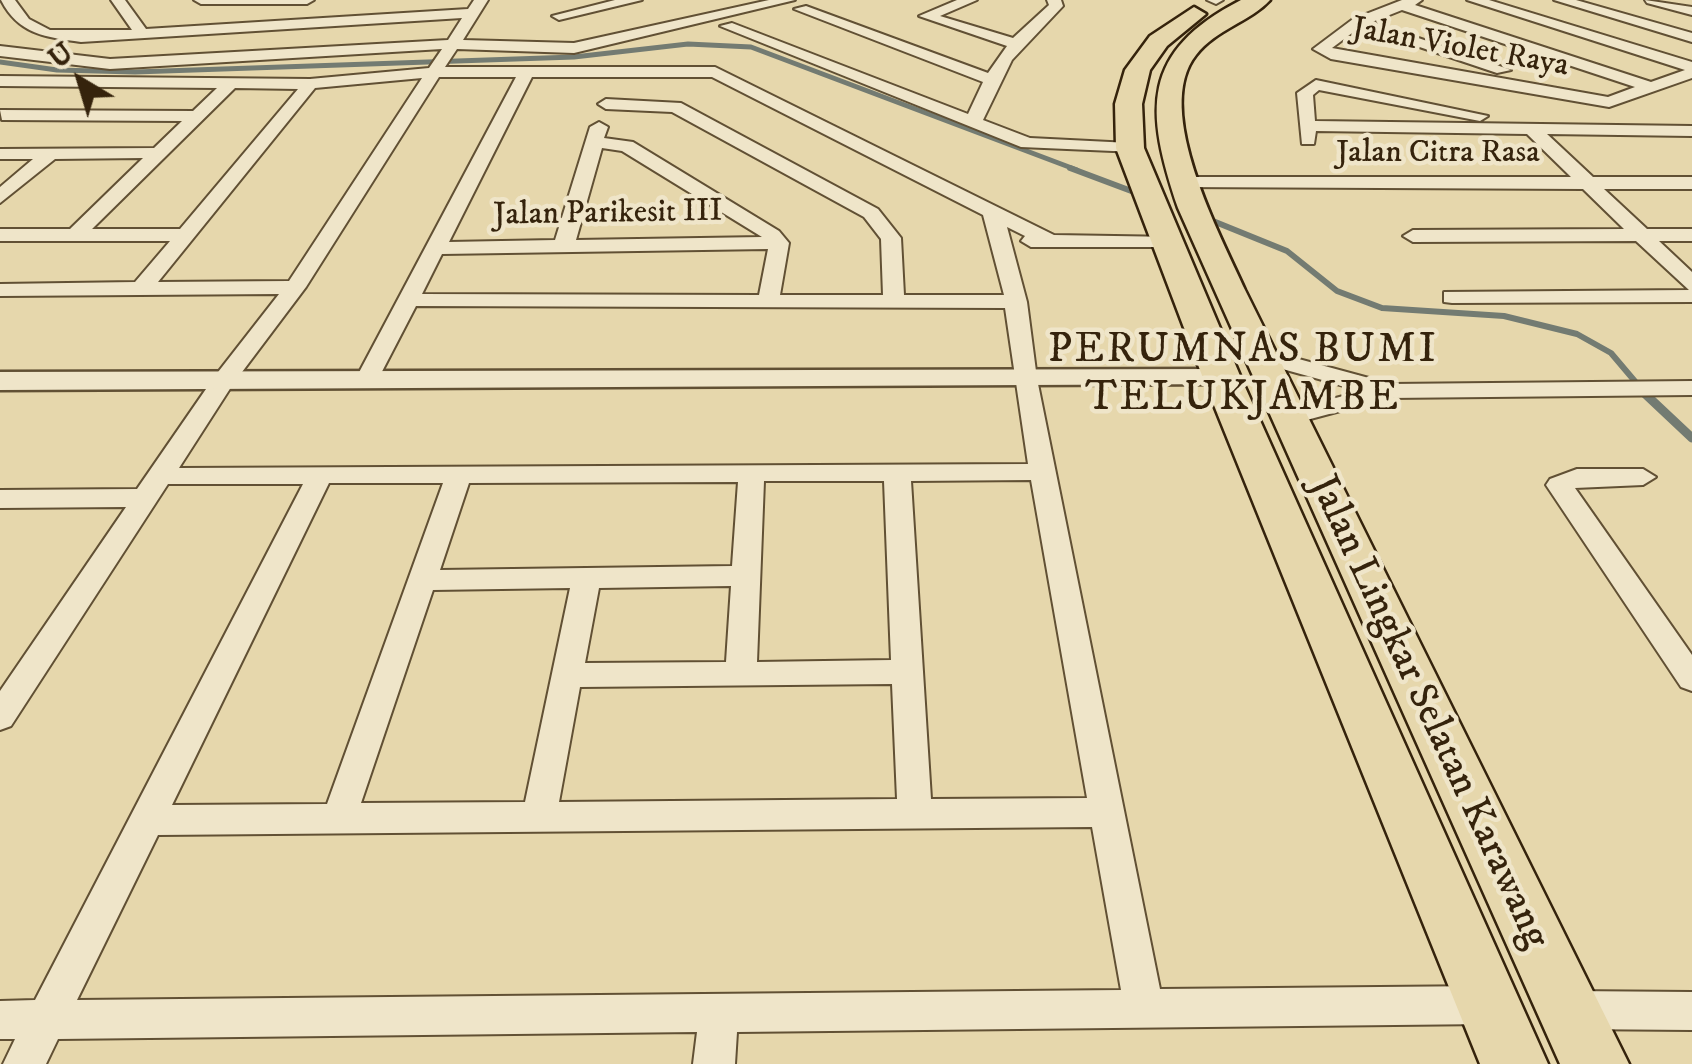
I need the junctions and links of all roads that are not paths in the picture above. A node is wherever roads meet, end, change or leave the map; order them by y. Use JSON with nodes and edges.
{"nodes":[{"id":1,"x":118,"y":0,"type":"edge"},
{"id":2,"x":206,"y":0,"type":"edge"},
{"id":3,"x":307,"y":0,"type":"edge"},
{"id":4,"x":348,"y":0,"type":"edge"},
{"id":5,"x":387,"y":0,"type":"edge"},
{"id":6,"x":482,"y":0,"type":"edge"},
{"id":7,"x":567,"y":0,"type":"edge"},
{"id":8,"x":635,"y":0,"type":"edge"},
{"id":9,"x":970,"y":0,"type":"edge"},
{"id":10,"x":1054,"y":0,"type":"edge"},
{"id":11,"x":1215,"y":0,"type":"edge"},
{"id":12,"x":1259,"y":0,"type":"edge"},
{"id":13,"x":1474,"y":0,"type":"edge"},
{"id":14,"x":1561,"y":0,"type":"edge"},
{"id":15,"x":1652,"y":0,"type":"edge"},
{"id":16,"x":1408,"y":2,"type":"edge"},
{"id":17,"x":827,"y":3,"type":"dead end"},
{"id":18,"x":794,"y":5,"type":"edge"},
{"id":19,"x":6,"y":6,"type":"edge"},
{"id":20,"x":1692,"y":11,"type":"edge"},
{"id":21,"x":471,"y":13,"type":"junction"},
{"id":22,"x":559,"y":16,"type":"junction"},
{"id":23,"x":372,"y":17,"type":"junction"},
{"id":24,"x":1358,"y":22,"type":"junction"},
{"id":25,"x":28,"y":26,"type":"junction"},
{"id":26,"x":728,"y":26,"type":"junction"},
{"id":27,"x":138,"y":29,"type":"junction"},
{"id":28,"x":0,"y":31,"type":"edge"},
{"id":29,"x":655,"y":32,"type":"junction"},
{"id":30,"x":1692,"y":38,"type":"edge"},
{"id":31,"x":1013,"y":42,"type":"junction"},
{"id":32,"x":539,"y":47,"type":"junction"},
{"id":33,"x":0,"y":51,"type":"edge"},
{"id":34,"x":443,"y":59,"type":"junction"},
{"id":35,"x":1692,"y":70,"type":"edge"},
{"id":36,"x":527,"y":72,"type":"junction"},
{"id":37,"x":615,"y":72,"type":"junction"},
{"id":38,"x":991,"y":79,"type":"junction"},
{"id":39,"x":0,"y":81,"type":"edge"},
{"id":40,"x":232,"y":83,"type":"junction"},
{"id":41,"x":42,"y":84,"type":"junction"},
{"id":42,"x":310,"y":84,"type":"junction"},
{"id":43,"x":1653,"y":88,"type":"junction"},
{"id":44,"x":1595,"y":100,"type":"junction"},
{"id":45,"x":1406,"y":101,"type":"junction"},
{"id":46,"x":606,"y":104,"type":"junction"},
{"id":47,"x":1,"y":116,"type":"edge"},
{"id":48,"x":198,"y":116,"type":"junction"},
{"id":49,"x":973,"y":123,"type":"junction"},
{"id":50,"x":1410,"y":128,"type":"junction"},
{"id":51,"x":1541,"y":131,"type":"junction"},
{"id":52,"x":1692,"y":131,"type":"edge"},
{"id":53,"x":594,"y":142,"type":"junction"},
{"id":54,"x":1130,"y":148,"type":"junction"},
{"id":55,"x":159,"y":153,"type":"junction"},
{"id":56,"x":0,"y":154,"type":"edge"},
{"id":57,"x":50,"y":154,"type":"junction"},
{"id":58,"x":1692,"y":183,"type":"edge"},
{"id":59,"x":1587,"y":184,"type":"junction"},
{"id":60,"x":0,"y":196,"type":"edge"},
{"id":61,"x":1175,"y":208,"type":"junction"},
{"id":62,"x":992,"y":212,"type":"junction"},
{"id":63,"x":0,"y":235,"type":"edge"},
{"id":64,"x":75,"y":235,"type":"junction"},
{"id":65,"x":186,"y":235,"type":"junction"},
{"id":66,"x":1640,"y":235,"type":"junction"},
{"id":67,"x":1692,"y":235,"type":"edge"},
{"id":68,"x":1413,"y":236,"type":"dead end"},
{"id":69,"x":1004,"y":242,"type":"junction"},
{"id":70,"x":1050,"y":242,"type":"junction"},
{"id":71,"x":778,"y":243,"type":"junction"},
{"id":72,"x":564,"y":245,"type":"junction"},
{"id":73,"x":438,"y":248,"type":"junction"},
{"id":74,"x":1692,"y":284,"type":"edge"},
{"id":75,"x":294,"y":287,"type":"junction"},
{"id":76,"x":141,"y":289,"type":"junction"},
{"id":77,"x":0,"y":290,"type":"edge"},
{"id":78,"x":1452,"y":296,"type":"dead end"},
{"id":79,"x":1692,"y":296,"type":"edge"},
{"id":80,"x":411,"y":300,"type":"junction"},
{"id":81,"x":768,"y":302,"type":"junction"},
{"id":82,"x":894,"y":302,"type":"junction"},
{"id":83,"x":1016,"y":302,"type":"junction"},
{"id":84,"x":1240,"y":366,"type":"junction"},
{"id":85,"x":1025,"y":379,"type":"junction"},
{"id":86,"x":367,"y":380,"type":"junction"},
{"id":87,"x":0,"y":381,"type":"edge"},
{"id":88,"x":223,"y":381,"type":"junction"},
{"id":89,"x":1692,"y":388,"type":"edge"},
{"id":90,"x":1388,"y":390,"type":"junction"},
{"id":91,"x":1288,"y":418,"type":"junction"},
{"id":92,"x":1043,"y":472,"type":"junction"},
{"id":93,"x":897,"y":473,"type":"junction"},
{"id":94,"x":751,"y":474,"type":"junction"},
{"id":95,"x":458,"y":477,"type":"junction"},
{"id":96,"x":1642,"y":477,"type":"dead end"},
{"id":97,"x":318,"y":478,"type":"junction"},
{"id":98,"x":152,"y":487,"type":"junction"},
{"id":99,"x":0,"y":499,"type":"edge"},
{"id":100,"x":746,"y":576,"type":"junction"},
{"id":101,"x":586,"y":578,"type":"junction"},
{"id":102,"x":422,"y":580,"type":"junction"},
{"id":103,"x":907,"y":672,"type":"junction"},
{"id":104,"x":741,"y":673,"type":"junction"},
{"id":105,"x":567,"y":675,"type":"junction"},
{"id":106,"x":1692,"y":679,"type":"edge"},
{"id":107,"x":0,"y":717,"type":"edge"},
{"id":108,"x":1107,"y":812,"type":"junction"},
{"id":109,"x":915,"y":814,"type":"junction"},
{"id":110,"x":539,"y":817,"type":"junction"},
{"id":111,"x":339,"y":818,"type":"junction"},
{"id":112,"x":146,"y":820,"type":"junction"},
{"id":113,"x":1489,"y":1006,"type":"junction"},
{"id":114,"x":1144,"y":1008,"type":"junction"},
{"id":115,"x":1567,"y":1010,"type":"junction"},
{"id":116,"x":1692,"y":1011,"type":"edge"},
{"id":117,"x":719,"y":1013,"type":"junction"},
{"id":118,"x":46,"y":1019,"type":"junction"},
{"id":119,"x":0,"y":1020,"type":"edge"},
{"id":120,"x":24,"y":1064,"type":"edge"},
{"id":121,"x":714,"y":1064,"type":"edge"},
{"id":122,"x":1514,"y":1064,"type":"edge"},
{"id":123,"x":1595,"y":1064,"type":"edge"}],
"edges":[{"from":1,"to":27,"type":"street"},
{"from":2,"to":3,"type":"street"},
{"from":4,"to":23,"type":"street"},
{"from":5,"to":23,"type":"street"},
{"from":6,"to":21,"type":"street"},
{"from":7,"to":22,"type":"street"},
{"from":8,"to":22,"type":"street"},
{"from":9,"to":31,"type":"street"},
{"from":10,"to":31,"type":"street"},
{"from":11,"to":54,"type":"main road","name":"Jalan Lingkar Selatan Karawang"},
{"from":12,"to":61,"type":"main road","name":"Jalan Lingkar Selatan Karawang"},
{"from":13,"to":35,"type":"street"},
{"from":14,"to":30,"type":"street"},
{"from":15,"to":20,"type":"street"},
{"from":16,"to":24,"type":"street","name":"Jalan Violet Raya"},
{"from":16,"to":43,"type":"street"},
{"from":17,"to":18,"type":"street"},
{"from":18,"to":26,"type":"street"},
{"from":18,"to":29,"type":"street"},
{"from":18,"to":38,"type":"street"},
{"from":19,"to":25,"type":"street"},
{"from":21,"to":23,"type":"street"},
{"from":21,"to":34,"type":"street"},
{"from":22,"to":32,"type":"street"},
{"from":23,"to":27,"type":"street"},
{"from":24,"to":44,"type":"street"},
{"from":24,"to":44,"type":"street","name":"Jalan Violet Raya"},
{"from":25,"to":27,"type":"street"},
{"from":25,"to":28,"type":"street"},
{"from":26,"to":29,"type":"street"},
{"from":26,"to":49,"type":"street"},
{"from":29,"to":32,"type":"street"},
{"from":31,"to":38,"type":"street"},
{"from":32,"to":34,"type":"street"},
{"from":33,"to":34,"type":"street"},
{"from":34,"to":36,"type":"street"},
{"from":34,"to":42,"type":"street"},
{"from":34,"to":75,"type":"street"},
{"from":35,"to":43,"type":"street","name":"Jalan Violet Raya"},
{"from":36,"to":37,"type":"street"},
{"from":36,"to":73,"type":"street"},
{"from":37,"to":46,"type":"street"},
{"from":37,"to":62,"type":"street"},
{"from":38,"to":49,"type":"street"},
{"from":39,"to":41,"type":"street"},
{"from":40,"to":41,"type":"street"},
{"from":40,"to":42,"type":"street"},
{"from":40,"to":48,"type":"street"},
{"from":41,"to":47,"type":"street"},
{"from":42,"to":65,"type":"street"},
{"from":43,"to":44,"type":"street","name":"Jalan Violet Raya"},
{"from":45,"to":50,"type":"street"},
{"from":45,"to":50,"type":"street"},
{"from":45,"to":51,"type":"street"},
{"from":46,"to":53,"type":"street"},
{"from":46,"to":82,"type":"street"},
{"from":47,"to":48,"type":"street"},
{"from":48,"to":55,"type":"street"},
{"from":49,"to":54,"type":"street"},
{"from":50,"to":51,"type":"street"},
{"from":51,"to":52,"type":"street"},
{"from":51,"to":59,"type":"street"},
{"from":53,"to":71,"type":"street"},
{"from":53,"to":72,"type":"street"},
{"from":54,"to":61,"type":"main road","name":"Jalan Lingkar Selatan Karawang"},
{"from":55,"to":57,"type":"street"},
{"from":55,"to":64,"type":"street"},
{"from":56,"to":57,"type":"street"},
{"from":57,"to":60,"type":"street"},
{"from":58,"to":59,"type":"street","name":"Jalan Citra Rasa"},
{"from":59,"to":61,"type":"street","name":"Jalan Citra Rasa"},
{"from":59,"to":66,"type":"street"},
{"from":61,"to":70,"type":"street","name":"Jalan Citra Rasa"},
{"from":61,"to":84,"type":"main road","name":"Jalan Lingkar Selatan Karawang"},
{"from":62,"to":69,"type":"street"},
{"from":62,"to":70,"type":"street"},
{"from":63,"to":64,"type":"street"},
{"from":64,"to":65,"type":"street"},
{"from":65,"to":76,"type":"street"},
{"from":66,"to":67,"type":"street"},
{"from":66,"to":68,"type":"street"},
{"from":66,"to":74,"type":"street"},
{"from":69,"to":70,"type":"street","name":"Jalan Citra Rasa"},
{"from":69,"to":83,"type":"street"},
{"from":71,"to":72,"type":"street","name":"Jalan Parikesit III"},
{"from":71,"to":81,"type":"street"},
{"from":72,"to":73,"type":"street","name":"Jalan Parikesit III"},
{"from":73,"to":80,"type":"street"},
{"from":75,"to":76,"type":"street"},
{"from":75,"to":88,"type":"street"},
{"from":76,"to":77,"type":"street"},
{"from":78,"to":79,"type":"street"},
{"from":80,"to":81,"type":"street"},
{"from":80,"to":86,"type":"street"},
{"from":81,"to":82,"type":"street"},
{"from":82,"to":83,"type":"street"},
{"from":83,"to":85,"type":"street"},
{"from":84,"to":85,"type":"street"},
{"from":84,"to":90,"type":"street"},
{"from":84,"to":91,"type":"main road","name":"Jalan Lingkar Selatan Karawang"},
{"from":84,"to":113,"type":"main road","name":"Jalan Lingkar Selatan Karawang"},
{"from":85,"to":86,"type":"street"},
{"from":85,"to":92,"type":"street"},
{"from":86,"to":88,"type":"street"},
{"from":87,"to":88,"type":"street"},
{"from":88,"to":98,"type":"street"},
{"from":89,"to":90,"type":"street"},
{"from":90,"to":91,"type":"street"},
{"from":91,"to":115,"type":"main road","name":"Jalan Lingkar Selatan Karawang"},
{"from":92,"to":93,"type":"street"},
{"from":92,"to":108,"type":"street"},
{"from":93,"to":94,"type":"street"},
{"from":93,"to":103,"type":"street"},
{"from":94,"to":95,"type":"street"},
{"from":94,"to":100,"type":"street"},
{"from":95,"to":97,"type":"street"},
{"from":95,"to":102,"type":"street"},
{"from":96,"to":106,"type":"street"},
{"from":97,"to":98,"type":"street"},
{"from":97,"to":112,"type":"street"},
{"from":98,"to":99,"type":"street"},
{"from":98,"to":107,"type":"street"},
{"from":100,"to":101,"type":"street"},
{"from":100,"to":104,"type":"street"},
{"from":101,"to":102,"type":"street"},
{"from":101,"to":105,"type":"street"},
{"from":102,"to":111,"type":"street"},
{"from":103,"to":104,"type":"street"},
{"from":103,"to":109,"type":"street"},
{"from":104,"to":105,"type":"street"},
{"from":105,"to":110,"type":"street"},
{"from":108,"to":109,"type":"street"},
{"from":108,"to":114,"type":"street"},
{"from":109,"to":110,"type":"street"},
{"from":110,"to":111,"type":"street"},
{"from":111,"to":112,"type":"street"},
{"from":112,"to":118,"type":"street"},
{"from":113,"to":114,"type":"street"},
{"from":113,"to":122,"type":"main road","name":"Jalan Lingkar Selatan Karawang"},
{"from":114,"to":117,"type":"street"},
{"from":115,"to":116,"type":"street"},
{"from":115,"to":123,"type":"main road","name":"Jalan Lingkar Selatan Karawang"},
{"from":117,"to":118,"type":"street"},
{"from":117,"to":121,"type":"street"},
{"from":118,"to":119,"type":"street"},
{"from":118,"to":120,"type":"street"}]}
